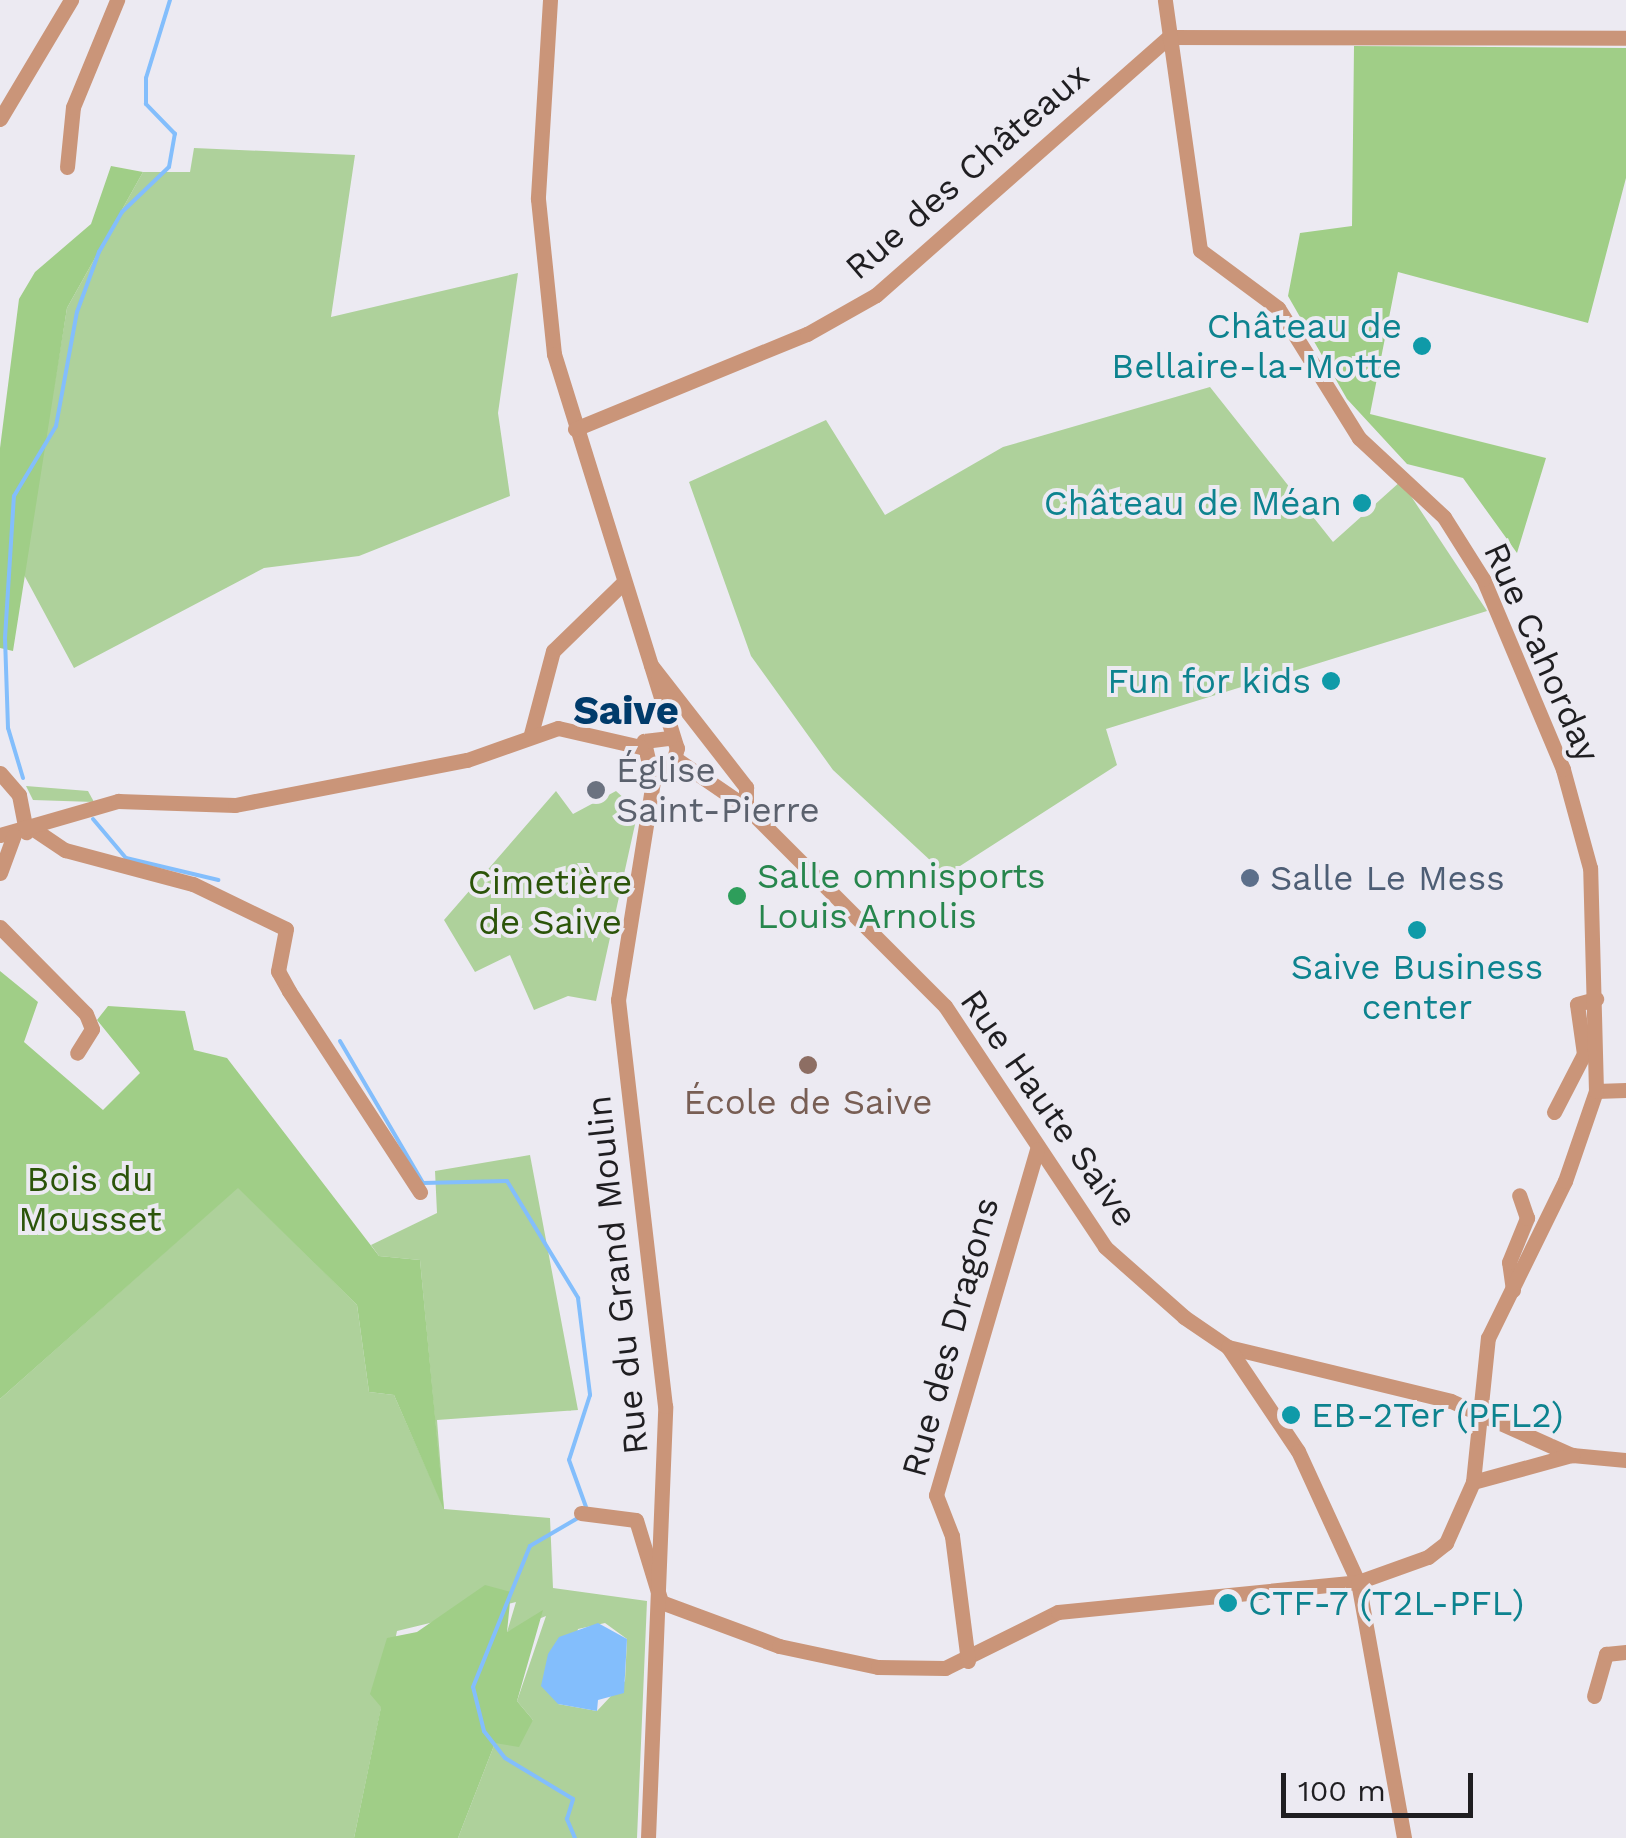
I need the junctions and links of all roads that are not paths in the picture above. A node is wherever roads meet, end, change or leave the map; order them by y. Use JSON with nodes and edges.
{"nodes":[{"id":1,"x":72,"y":0,"type":"edge"},
{"id":2,"x":117,"y":0,"type":"edge"},
{"id":3,"x":550,"y":0,"type":"edge"},
{"id":4,"x":1165,"y":0,"type":"edge"},
{"id":5,"x":1169,"y":37,"type":"junction"},
{"id":6,"x":1626,"y":38,"type":"edge"},
{"id":7,"x":0,"y":118,"type":"edge"},
{"id":8,"x":67,"y":167,"type":"dead end"},
{"id":9,"x":575,"y":430,"type":"junction"},
{"id":10,"x":623,"y":584,"type":"junction"},
{"id":11,"x":651,"y":665,"type":"junction"},
{"id":12,"x":530,"y":734,"type":"junction"},
{"id":13,"x":662,"y":736,"type":"junction"},
{"id":14,"x":641,"y":747,"type":"junction"},
{"id":15,"x":676,"y":760,"type":"junction"},
{"id":16,"x":1,"y":770,"type":"edge"},
{"id":17,"x":656,"y":770,"type":"junction"},
{"id":18,"x":746,"y":807,"type":"junction"},
{"id":19,"x":19,"y":833,"type":"edge"},
{"id":20,"x":0,"y":873,"type":"edge"},
{"id":21,"x":0,"y":927,"type":"edge"},
{"id":22,"x":1596,"y":998,"type":"junction"},
{"id":23,"x":77,"y":1053,"type":"dead end"},
{"id":24,"x":1626,"y":1090,"type":"edge"},
{"id":25,"x":1596,"y":1091,"type":"junction"},
{"id":26,"x":1554,"y":1112,"type":"dead end"},
{"id":27,"x":1037,"y":1149,"type":"junction"},
{"id":28,"x":420,"y":1192,"type":"dead end"},
{"id":29,"x":1519,"y":1195,"type":"dead end"},
{"id":30,"x":1513,"y":1290,"type":"junction"},
{"id":31,"x":1228,"y":1347,"type":"junction"},
{"id":32,"x":1474,"y":1410,"type":"junction"},
{"id":33,"x":1572,"y":1455,"type":"junction"},
{"id":34,"x":1626,"y":1460,"type":"edge"},
{"id":35,"x":1472,"y":1482,"type":"junction"},
{"id":36,"x":585,"y":1513,"type":"dead end"},
{"id":37,"x":1358,"y":1582,"type":"junction"},
{"id":38,"x":661,"y":1602,"type":"junction"},
{"id":39,"x":1626,"y":1652,"type":"edge"},
{"id":40,"x":968,"y":1661,"type":"junction"},
{"id":41,"x":1594,"y":1696,"type":"dead end"},
{"id":42,"x":648,"y":1838,"type":"edge"},
{"id":43,"x":1404,"y":1838,"type":"edge"}],
"edges":[{"from":1,"to":7,"type":"street"},
{"from":2,"to":8,"type":"street"},
{"from":3,"to":9,"type":"street"},
{"from":4,"to":5,"type":"street","name":"Rue Cahorday"},
{"from":5,"to":6,"type":"street"},
{"from":5,"to":9,"type":"street","name":"Rue des Châteaux"},
{"from":5,"to":22,"type":"street","name":"Rue Cahorday"},
{"from":9,"to":10,"type":"street"},
{"from":10,"to":11,"type":"street"},
{"from":10,"to":12,"type":"street"},
{"from":11,"to":13,"type":"street"},
{"from":11,"to":18,"type":"street"},
{"from":12,"to":14,"type":"street"},
{"from":12,"to":19,"type":"street"},
{"from":13,"to":14,"type":"street"},
{"from":13,"to":15,"type":"street"},
{"from":14,"to":17,"type":"street"},
{"from":15,"to":17,"type":"street"},
{"from":15,"to":18,"type":"street"},
{"from":16,"to":19,"type":"street"},
{"from":17,"to":38,"type":"street","name":"Rue du Grand Moulin"},
{"from":18,"to":27,"type":"street","name":"Rue Haute Saive"},
{"from":19,"to":20,"type":"street"},
{"from":19,"to":28,"type":"street"},
{"from":21,"to":23,"type":"street"},
{"from":22,"to":25,"type":"street","name":"Rue Cahorday"},
{"from":22,"to":26,"type":"street"},
{"from":24,"to":25,"type":"street"},
{"from":25,"to":30,"type":"street","name":"Rue Cahorday"},
{"from":27,"to":31,"type":"street","name":"Rue Haute Saive"},
{"from":27,"to":40,"type":"street","name":"Rue des Dragons"},
{"from":29,"to":30,"type":"street"},
{"from":30,"to":32,"type":"street","name":"Rue Cahorday"},
{"from":31,"to":32,"type":"street","name":"Rue Haute Saive"},
{"from":31,"to":37,"type":"street","name":"Rue Haute Saive"},
{"from":32,"to":33,"type":"street","name":"Rue Haute Saive"},
{"from":32,"to":35,"type":"street"},
{"from":33,"to":34,"type":"street","name":"Rue Haute Saive"},
{"from":33,"to":35,"type":"street","name":"Rue Haute Saive"},
{"from":35,"to":37,"type":"street"},
{"from":36,"to":38,"type":"street"},
{"from":37,"to":40,"type":"street"},
{"from":37,"to":43,"type":"street","name":"Rue Haute Saive"},
{"from":38,"to":40,"type":"street"},
{"from":38,"to":42,"type":"street","name":"Rue du Grand Moulin"},
{"from":39,"to":41,"type":"street"}]}
